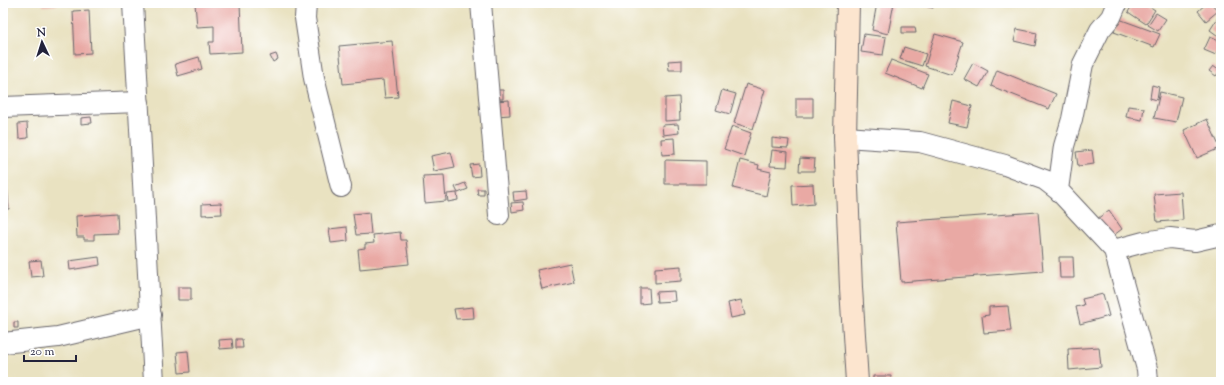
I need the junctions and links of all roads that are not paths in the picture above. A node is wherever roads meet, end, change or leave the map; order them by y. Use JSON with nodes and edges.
{"nodes":[{"id":1,"x":133,"y":3,"type":"edge"},
{"id":2,"x":306,"y":3,"type":"edge"},
{"id":3,"x":481,"y":3,"type":"edge"},
{"id":4,"x":848,"y":3,"type":"edge"},
{"id":5,"x":1117,"y":3,"type":"edge"},
{"id":6,"x":139,"y":102,"type":"junction"},
{"id":7,"x":3,"y":107,"type":"edge"},
{"id":8,"x":845,"y":137,"type":"junction"},
{"id":9,"x":341,"y":187,"type":"dead end"},
{"id":10,"x":1058,"y":190,"type":"junction"},
{"id":11,"x":499,"y":215,"type":"dead end"},
{"id":12,"x":1221,"y":235,"type":"edge"},
{"id":13,"x":1114,"y":250,"type":"junction"},
{"id":14,"x":151,"y":314,"type":"junction"},
{"id":15,"x":3,"y":343,"type":"edge"},
{"id":16,"x":154,"y":382,"type":"edge"},
{"id":17,"x":857,"y":382,"type":"edge"},
{"id":18,"x":1148,"y":382,"type":"edge"}],
"edges":[{"from":1,"to":6,"type":"street"},
{"from":2,"to":9,"type":"street"},
{"from":3,"to":11,"type":"street"},
{"from":4,"to":8,"type":"main road"},
{"from":5,"to":10,"type":"street"},
{"from":6,"to":7,"type":"street"},
{"from":6,"to":14,"type":"street"},
{"from":8,"to":10,"type":"street"},
{"from":8,"to":17,"type":"main road"},
{"from":10,"to":13,"type":"street"},
{"from":12,"to":13,"type":"street"},
{"from":13,"to":18,"type":"street"},
{"from":14,"to":15,"type":"street"},
{"from":14,"to":16,"type":"street"}]}
